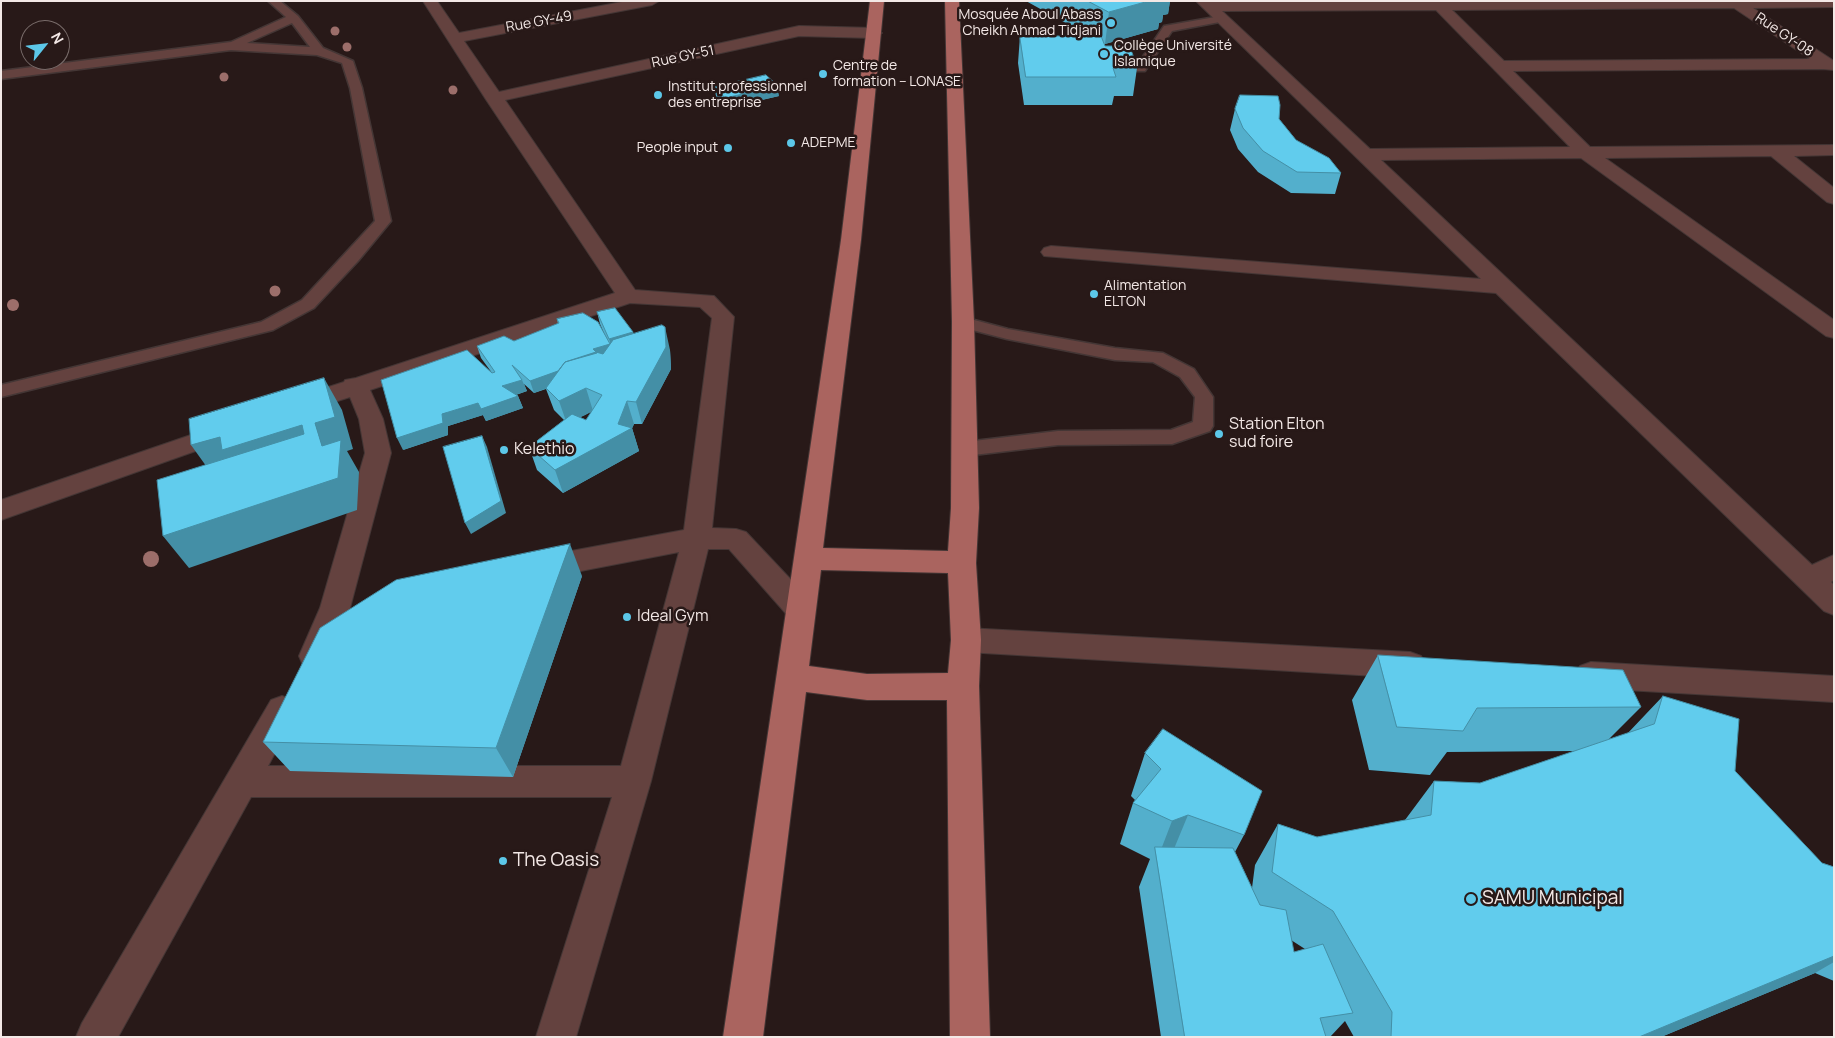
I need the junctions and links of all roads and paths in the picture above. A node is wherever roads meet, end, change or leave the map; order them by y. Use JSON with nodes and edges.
{"nodes":[{"id":1,"x":273,"y":1,"type":"edge"},
{"id":2,"x":430,"y":1,"type":"edge"},
{"id":3,"x":652,"y":1,"type":"edge"},
{"id":4,"x":877,"y":1,"type":"edge"},
{"id":5,"x":952,"y":1,"type":"edge"},
{"id":6,"x":1736,"y":2,"type":"edge"},
{"id":7,"x":1437,"y":3,"type":"edge"},
{"id":8,"x":1593,"y":3,"type":"edge"},
{"id":9,"x":1834,"y":3,"type":"edge"},
{"id":10,"x":585,"y":8,"type":"edge"},
{"id":11,"x":1211,"y":9,"type":"edge"},
{"id":12,"x":294,"y":18,"type":"junction"},
{"id":13,"x":874,"y":33,"type":"junction"},
{"id":14,"x":454,"y":38,"type":"junction"},
{"id":15,"x":231,"y":46,"type":"junction"},
{"id":16,"x":319,"y":51,"type":"junction"},
{"id":17,"x":1499,"y":66,"type":"junction"},
{"id":18,"x":1831,"y":66,"type":"edge"},
{"id":19,"x":1141,"y":68,"type":"dead end"},
{"id":20,"x":1,"y":75,"type":"edge"},
{"id":21,"x":493,"y":98,"type":"junction"},
{"id":22,"x":1775,"y":150,"type":"junction"},
{"id":23,"x":1834,"y":150,"type":"edge"},
{"id":24,"x":1586,"y":153,"type":"junction"},
{"id":25,"x":1365,"y":155,"type":"junction"},
{"id":26,"x":1834,"y":198,"type":"edge"},
{"id":27,"x":1051,"y":252,"type":"dead end"},
{"id":28,"x":1502,"y":286,"type":"junction"},
{"id":29,"x":628,"y":296,"type":"junction"},
{"id":30,"x":963,"y":322,"type":"junction"},
{"id":31,"x":1834,"y":331,"type":"edge"},
{"id":32,"x":354,"y":385,"type":"junction"},
{"id":33,"x":1,"y":391,"type":"edge"},
{"id":34,"x":271,"y":415,"type":"edge"},
{"id":35,"x":243,"y":425,"type":"edge"},
{"id":36,"x":965,"y":449,"type":"junction"},
{"id":37,"x":5,"y":512,"type":"edge"},
{"id":38,"x":697,"y":538,"type":"junction"},
{"id":39,"x":807,"y":559,"type":"junction"},
{"id":40,"x":962,"y":564,"type":"junction"},
{"id":41,"x":1822,"y":573,"type":"edge"},
{"id":42,"x":512,"y":574,"type":"edge"},
{"id":43,"x":1834,"y":603,"type":"edge"},
{"id":44,"x":800,"y":609,"type":"junction"},
{"id":45,"x":966,"y":640,"type":"junction"},
{"id":46,"x":1435,"y":666,"type":"edge"},
{"id":47,"x":1564,"y":674,"type":"edge"},
{"id":48,"x":791,"y":677,"type":"junction"},
{"id":49,"x":964,"y":686,"type":"junction"},
{"id":50,"x":1834,"y":689,"type":"edge"},
{"id":51,"x":634,"y":781,"type":"junction"},
{"id":52,"x":241,"y":782,"type":"junction"},
{"id":53,"x":96,"y":1037,"type":"edge"},
{"id":54,"x":556,"y":1037,"type":"edge"},
{"id":55,"x":743,"y":1037,"type":"edge"},
{"id":56,"x":970,"y":1037,"type":"edge"}],
"edges":[{"from":1,"to":12,"type":"lane"},
{"from":2,"to":14,"type":"street"},
{"from":3,"to":10,"type":"street","name":"Rue GY-49"},
{"from":4,"to":13,"type":"main road"},
{"from":5,"to":30,"type":"main road"},
{"from":6,"to":8,"type":"street"},
{"from":6,"to":9,"type":"street"},
{"from":6,"to":18,"type":"street","name":"Rue GY-08"},
{"from":7,"to":8,"type":"street"},
{"from":7,"to":11,"type":"street"},
{"from":7,"to":17,"type":"street"},
{"from":10,"to":14,"type":"street","name":"Rue GY-49"},
{"from":11,"to":19,"type":"lane"},
{"from":11,"to":25,"type":"street"},
{"from":12,"to":15,"type":"lane"},
{"from":12,"to":16,"type":"lane"},
{"from":13,"to":21,"type":"street","name":"Rue GY-51"},
{"from":13,"to":39,"type":"main road"},
{"from":14,"to":21,"type":"street"},
{"from":15,"to":16,"type":"lane"},
{"from":15,"to":20,"type":"lane"},
{"from":16,"to":33,"type":"lane"},
{"from":17,"to":18,"type":"street"},
{"from":17,"to":24,"type":"street"},
{"from":21,"to":29,"type":"street"},
{"from":22,"to":23,"type":"street"},
{"from":22,"to":24,"type":"street"},
{"from":22,"to":26,"type":"street"},
{"from":24,"to":25,"type":"street"},
{"from":24,"to":31,"type":"street"},
{"from":25,"to":28,"type":"street"},
{"from":27,"to":28,"type":"street"},
{"from":28,"to":41,"type":"street"},
{"from":29,"to":32,"type":"street"},
{"from":29,"to":38,"type":"street"},
{"from":30,"to":36,"type":"main road"},
{"from":30,"to":36,"type":"lane"},
{"from":32,"to":34,"type":"street"},
{"from":32,"to":52,"type":"street"},
{"from":35,"to":37,"type":"street"},
{"from":36,"to":40,"type":"main road"},
{"from":38,"to":42,"type":"street"},
{"from":38,"to":44,"type":"street"},
{"from":38,"to":51,"type":"street"},
{"from":39,"to":40,"type":"main road"},
{"from":39,"to":44,"type":"main road"},
{"from":40,"to":45,"type":"main road"},
{"from":41,"to":43,"type":"street"},
{"from":44,"to":48,"type":"main road"},
{"from":45,"to":46,"type":"street"},
{"from":45,"to":49,"type":"main road"},
{"from":47,"to":50,"type":"street"},
{"from":48,"to":49,"type":"main road"},
{"from":48,"to":55,"type":"main road"},
{"from":49,"to":56,"type":"main road"},
{"from":51,"to":52,"type":"street"},
{"from":51,"to":54,"type":"street"},
{"from":52,"to":53,"type":"street"}]}
